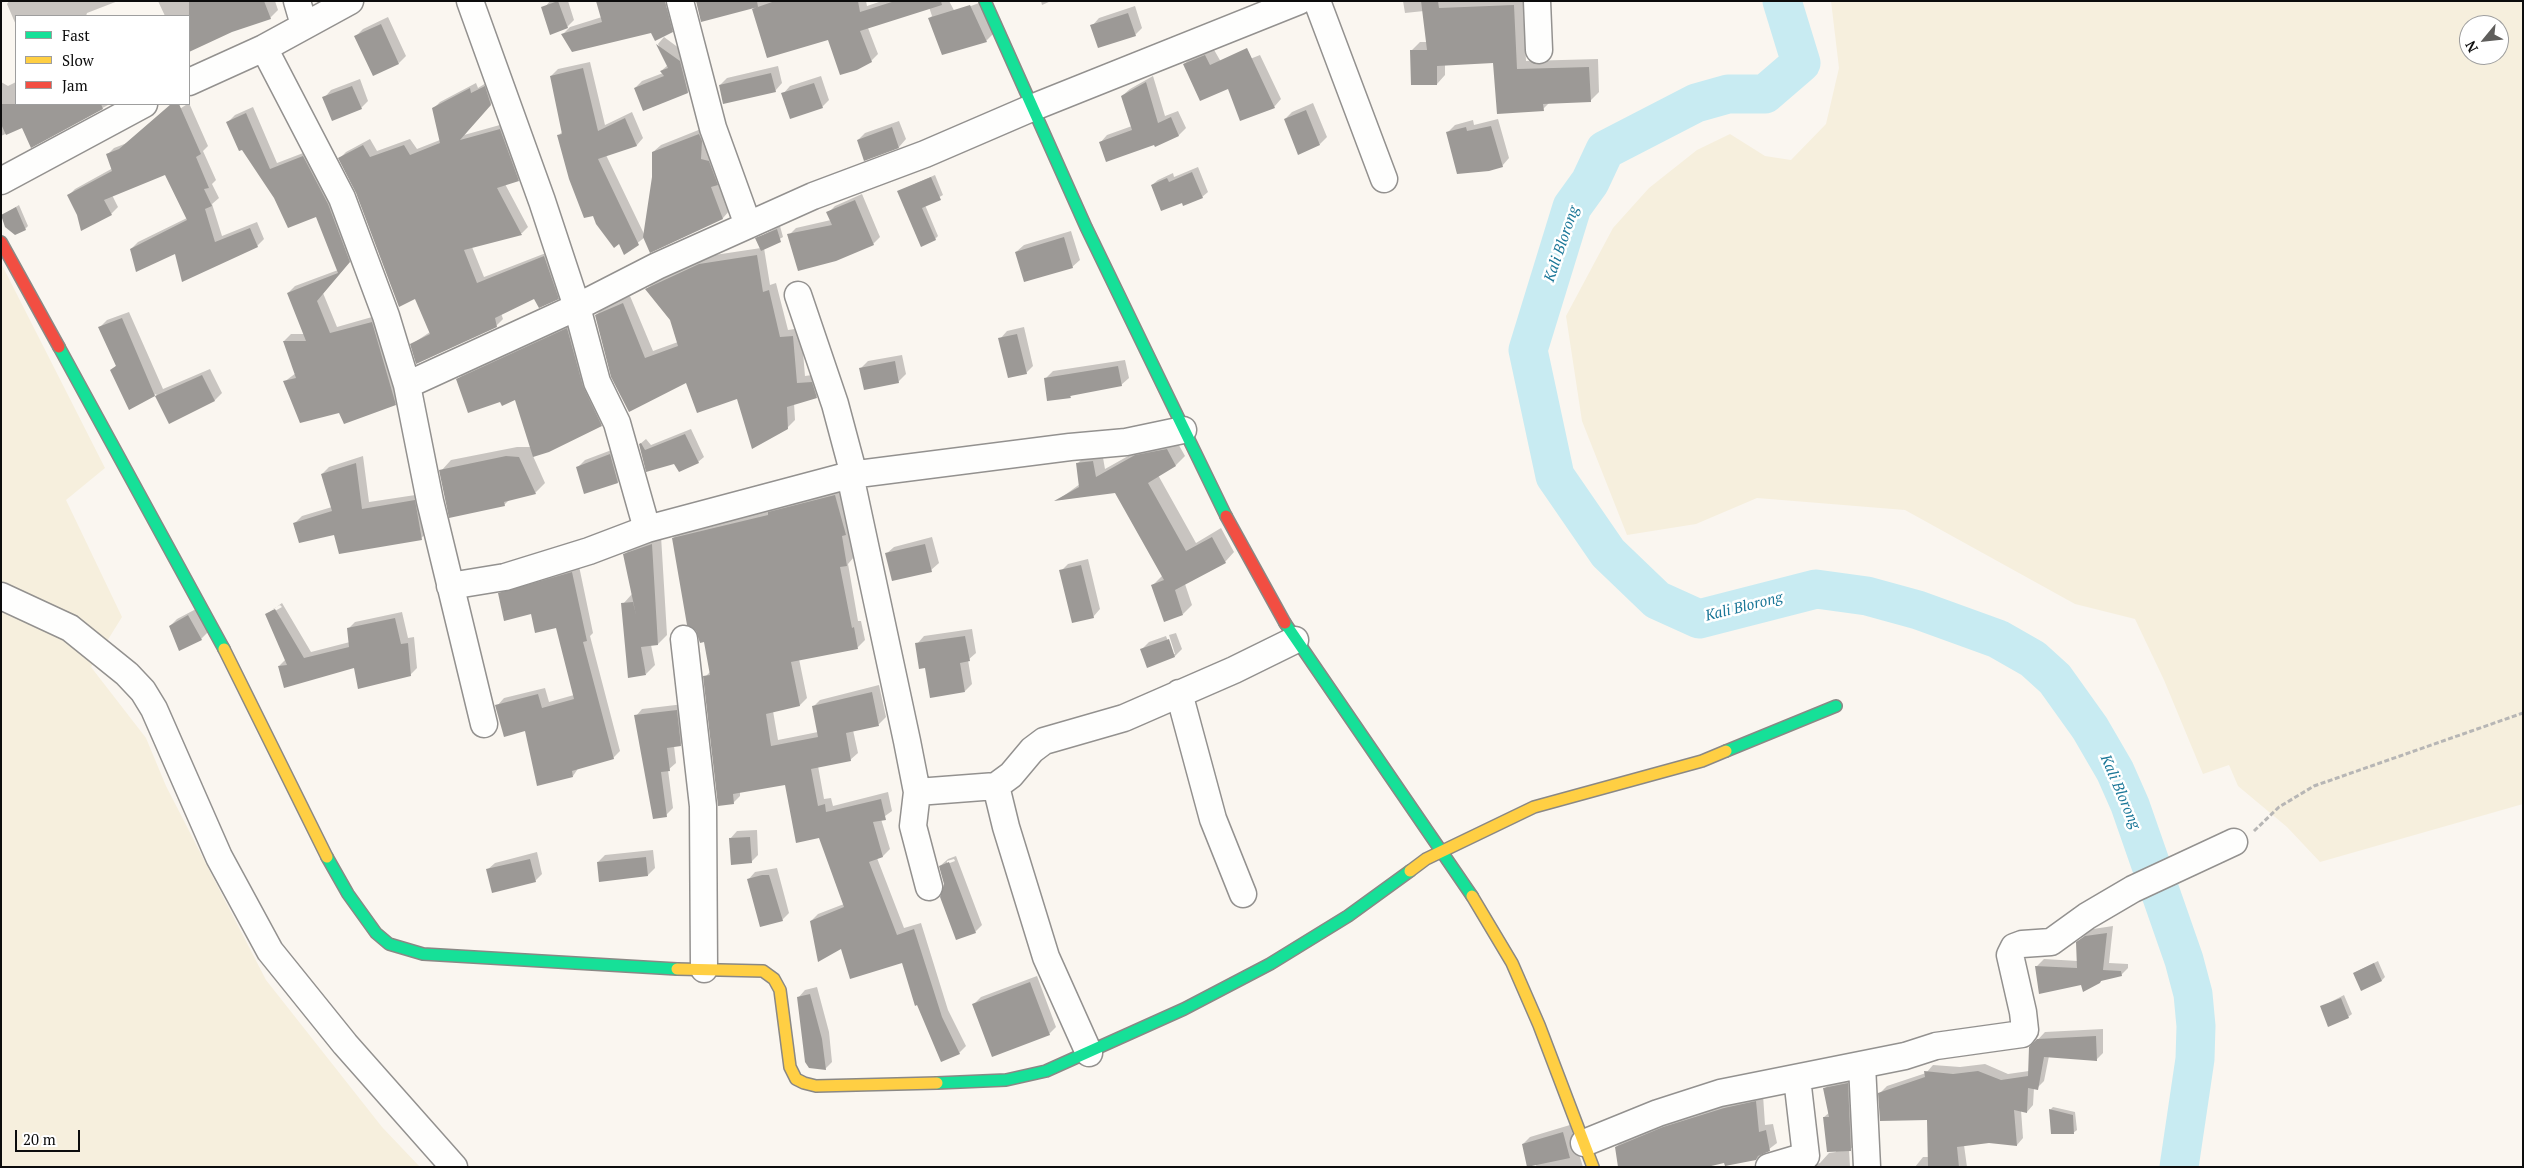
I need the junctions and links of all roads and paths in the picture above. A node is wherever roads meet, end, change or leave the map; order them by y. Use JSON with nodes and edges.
{"nodes":[{"id":1,"x":350,"y":1,"type":"edge"},
{"id":2,"x":470,"y":1,"type":"edge"},
{"id":3,"x":680,"y":1,"type":"edge"},
{"id":4,"x":985,"y":1,"type":"edge"},
{"id":5,"x":1298,"y":1,"type":"edge"},
{"id":6,"x":1317,"y":1,"type":"edge"},
{"id":7,"x":1537,"y":1,"type":"edge"},
{"id":8,"x":301,"y":13,"type":"edge"},
{"id":9,"x":264,"y":48,"type":"junction"},
{"id":10,"x":1539,"y":50,"type":"dead end"},
{"id":11,"x":190,"y":82,"type":"edge"},
{"id":12,"x":142,"y":105,"type":"edge"},
{"id":13,"x":1034,"y":107,"type":"junction"},
{"id":14,"x":1384,"y":179,"type":"dead end"},
{"id":15,"x":1,"y":180,"type":"edge"},
{"id":16,"x":748,"y":225,"type":"junction"},
{"id":17,"x":1,"y":242,"type":"edge"},
{"id":18,"x":798,"y":295,"type":"dead end"},
{"id":19,"x":577,"y":307,"type":"junction"},
{"id":20,"x":407,"y":385,"type":"junction"},
{"id":21,"x":1182,"y":430,"type":"junction"},
{"id":22,"x":852,"y":475,"type":"junction"},
{"id":23,"x":647,"y":529,"type":"junction"},
{"id":24,"x":450,"y":586,"type":"junction"},
{"id":25,"x":1,"y":596,"type":"edge"},
{"id":26,"x":684,"y":639,"type":"dead end"},
{"id":27,"x":1295,"y":640,"type":"junction"},
{"id":28,"x":1179,"y":693,"type":"junction"},
{"id":29,"x":1836,"y":706,"type":"dead end"},
{"id":30,"x":2523,"y":713,"type":"edge"},
{"id":31,"x":484,"y":724,"type":"dead end"},
{"id":32,"x":996,"y":786,"type":"junction"},
{"id":33,"x":917,"y":792,"type":"junction"},
{"id":34,"x":2234,"y":842,"type":"joint"},
{"id":35,"x":1441,"y":851,"type":"junction"},
{"id":36,"x":929,"y":887,"type":"dead end"},
{"id":37,"x":1243,"y":894,"type":"dead end"},
{"id":38,"x":704,"y":969,"type":"junction"},
{"id":39,"x":1089,"y":1053,"type":"junction"},
{"id":40,"x":1862,"y":1065,"type":"junction"},
{"id":41,"x":1798,"y":1078,"type":"junction"},
{"id":42,"x":1584,"y":1143,"type":"junction"},
{"id":43,"x":454,"y":1167,"type":"edge"},
{"id":44,"x":1592,"y":1167,"type":"edge"},
{"id":45,"x":1769,"y":1167,"type":"edge"},
{"id":46,"x":1867,"y":1167,"type":"edge"}],
"edges":[{"from":1,"to":8,"type":"street"},
{"from":2,"to":19,"type":"street"},
{"from":3,"to":16,"type":"street"},
{"from":4,"to":13,"type":"street"},
{"from":5,"to":13,"type":"street"},
{"from":6,"to":14,"type":"street"},
{"from":7,"to":10,"type":"street"},
{"from":8,"to":9,"type":"street"},
{"from":9,"to":11,"type":"street"},
{"from":9,"to":20,"type":"street"},
{"from":12,"to":15,"type":"street"},
{"from":13,"to":16,"type":"street"},
{"from":13,"to":21,"type":"street"},
{"from":16,"to":19,"type":"street"},
{"from":17,"to":38,"type":"street"},
{"from":18,"to":22,"type":"street"},
{"from":19,"to":20,"type":"street"},
{"from":19,"to":23,"type":"street"},
{"from":20,"to":24,"type":"street"},
{"from":21,"to":22,"type":"street"},
{"from":21,"to":27,"type":"street"},
{"from":22,"to":23,"type":"street"},
{"from":22,"to":33,"type":"street"},
{"from":23,"to":24,"type":"street"},
{"from":24,"to":31,"type":"street"},
{"from":25,"to":43,"type":"street"},
{"from":26,"to":38,"type":"street"},
{"from":27,"to":28,"type":"street"},
{"from":27,"to":35,"type":"street"},
{"from":28,"to":32,"type":"street"},
{"from":28,"to":37,"type":"street"},
{"from":29,"to":35,"type":"street"},
{"from":30,"to":34,"type":"path"},
{"from":32,"to":33,"type":"street"},
{"from":32,"to":39,"type":"street"},
{"from":33,"to":36,"type":"street"},
{"from":34,"to":40,"type":"street"},
{"from":35,"to":39,"type":"street"},
{"from":35,"to":42,"type":"street"},
{"from":38,"to":39,"type":"street"},
{"from":40,"to":41,"type":"street"},
{"from":40,"to":46,"type":"street"},
{"from":41,"to":42,"type":"street"},
{"from":41,"to":45,"type":"street"},
{"from":42,"to":44,"type":"street"}]}
